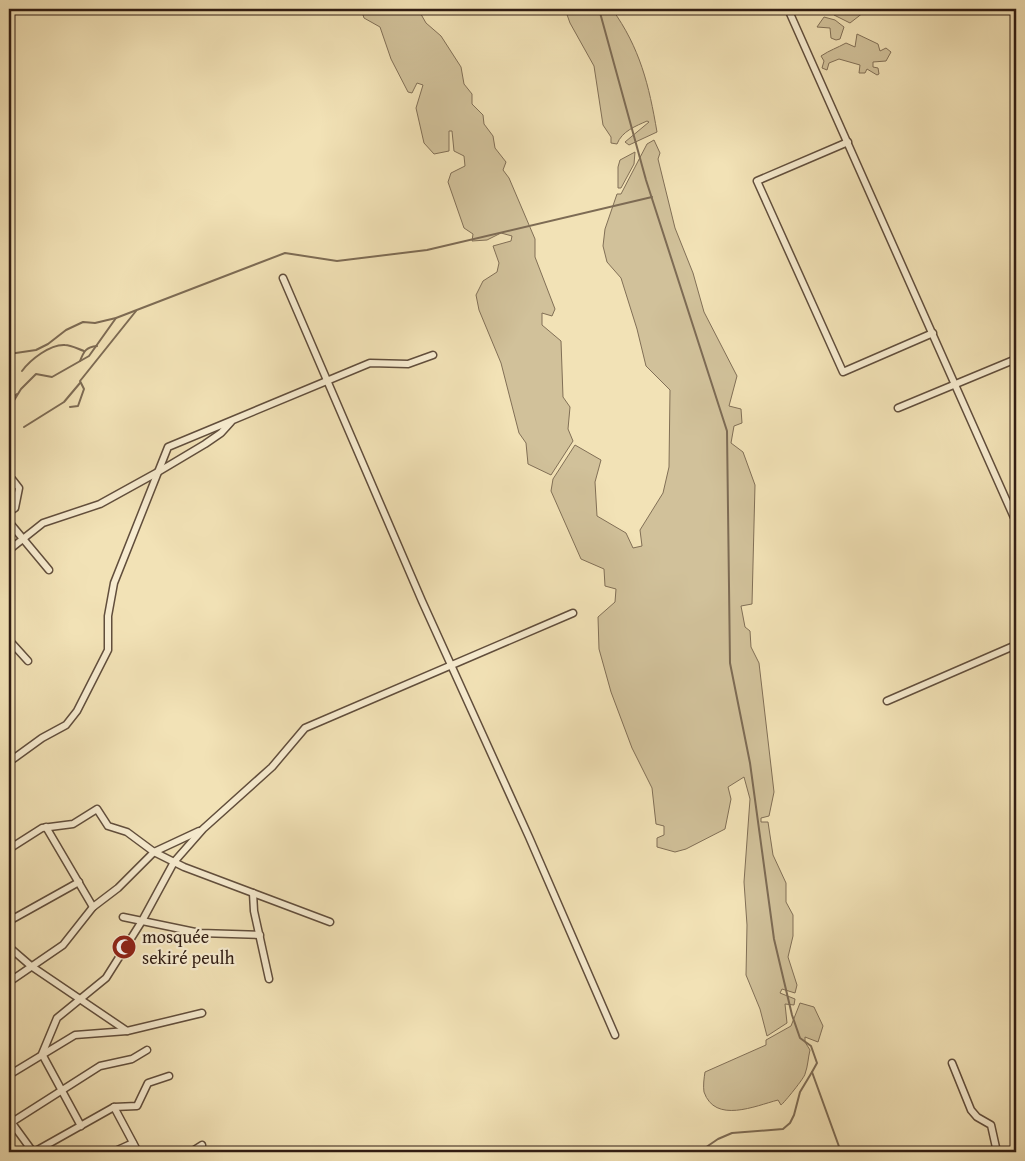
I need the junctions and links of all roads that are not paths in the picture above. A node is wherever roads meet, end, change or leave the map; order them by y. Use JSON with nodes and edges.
{"nodes":[{"id":1,"x":788,"y":9,"type":"edge"},
{"id":2,"x":848,"y":142,"type":"junction"},
{"id":3,"x":283,"y":278,"type":"dead end"},
{"id":4,"x":933,"y":333,"type":"junction"},
{"id":5,"x":433,"y":355,"type":"dead end"},
{"id":6,"x":1016,"y":359,"type":"edge"},
{"id":7,"x":327,"y":380,"type":"junction"},
{"id":8,"x":956,"y":385,"type":"junction"},
{"id":9,"x":898,"y":408,"type":"dead end"},
{"id":10,"x":232,"y":420,"type":"junction"},
{"id":11,"x":158,"y":472,"type":"junction"},
{"id":12,"x":12,"y":478,"type":"dead end"},
{"id":13,"x":9,"y":512,"type":"edge"},
{"id":14,"x":9,"y":522,"type":"edge"},
{"id":15,"x":1016,"y":522,"type":"edge"},
{"id":16,"x":23,"y":540,"type":"junction"},
{"id":17,"x":9,"y":550,"type":"edge"},
{"id":18,"x":49,"y":570,"type":"dead end"},
{"id":19,"x":573,"y":613,"type":"dead end"},
{"id":20,"x":9,"y":640,"type":"edge"},
{"id":21,"x":1016,"y":645,"type":"edge"},
{"id":22,"x":28,"y":661,"type":"dead end"},
{"id":23,"x":451,"y":663,"type":"junction"},
{"id":24,"x":887,"y":701,"type":"dead end"},
{"id":25,"x":9,"y":762,"type":"edge"},
{"id":26,"x":46,"y":827,"type":"junction"},
{"id":27,"x":203,"y":830,"type":"junction"},
{"id":28,"x":9,"y":849,"type":"edge"},
{"id":29,"x":154,"y":852,"type":"junction"},
{"id":30,"x":174,"y":862,"type":"junction"},
{"id":31,"x":79,"y":882,"type":"junction"},
{"id":32,"x":254,"y":893,"type":"junction"},
{"id":33,"x":93,"y":907,"type":"junction"},
{"id":34,"x":123,"y":917,"type":"dead end"},
{"id":35,"x":9,"y":921,"type":"edge"},
{"id":36,"x":142,"y":921,"type":"junction"},
{"id":37,"x":330,"y":922,"type":"dead end"},
{"id":38,"x":260,"y":935,"type":"junction"},
{"id":39,"x":9,"y":947,"type":"edge"},
{"id":40,"x":31,"y":966,"type":"junction"},
{"id":41,"x":270,"y":979,"type":"dead end"},
{"id":42,"x":9,"y":982,"type":"edge"},
{"id":43,"x":81,"y":1000,"type":"junction"},
{"id":44,"x":202,"y":1013,"type":"dead end"},
{"id":45,"x":127,"y":1031,"type":"junction"},
{"id":46,"x":615,"y":1035,"type":"dead end"},
{"id":47,"x":147,"y":1050,"type":"dead end"},
{"id":48,"x":42,"y":1054,"type":"junction"},
{"id":49,"x":952,"y":1063,"type":"dead end"},
{"id":50,"x":9,"y":1075,"type":"edge"},
{"id":51,"x":169,"y":1076,"type":"dead end"},
{"id":52,"x":61,"y":1090,"type":"junction"},
{"id":53,"x":114,"y":1108,"type":"junction"},
{"id":54,"x":10,"y":1122,"type":"edge"},
{"id":55,"x":81,"y":1126,"type":"junction"},
{"id":56,"x":133,"y":1143,"type":"junction"},
{"id":57,"x":202,"y":1145,"type":"dead end"},
{"id":58,"x":36,"y":1152,"type":"edge"},
{"id":59,"x":113,"y":1152,"type":"edge"},
{"id":60,"x":138,"y":1152,"type":"edge"},
{"id":61,"x":191,"y":1152,"type":"edge"},
{"id":62,"x":997,"y":1152,"type":"edge"}],
"edges":[{"from":1,"to":2,"type":"street"},
{"from":2,"to":4,"type":"street"},
{"from":2,"to":4,"type":"street"},
{"from":3,"to":7,"type":"street"},
{"from":4,"to":8,"type":"street"},
{"from":5,"to":7,"type":"street"},
{"from":6,"to":8,"type":"street"},
{"from":7,"to":10,"type":"street"},
{"from":7,"to":23,"type":"street"},
{"from":8,"to":9,"type":"street"},
{"from":8,"to":15,"type":"street"},
{"from":10,"to":11,"type":"street"},
{"from":10,"to":11,"type":"street"},
{"from":11,"to":16,"type":"street"},
{"from":11,"to":25,"type":"street"},
{"from":12,"to":13,"type":"street"},
{"from":14,"to":16,"type":"street"},
{"from":16,"to":17,"type":"street"},
{"from":16,"to":18,"type":"street"},
{"from":19,"to":23,"type":"street"},
{"from":20,"to":22,"type":"street"},
{"from":21,"to":24,"type":"street"},
{"from":23,"to":27,"type":"street"},
{"from":23,"to":46,"type":"street"},
{"from":26,"to":28,"type":"street"},
{"from":26,"to":29,"type":"street"},
{"from":26,"to":31,"type":"street"},
{"from":27,"to":29,"type":"street"},
{"from":27,"to":30,"type":"street"},
{"from":29,"to":30,"type":"street"},
{"from":29,"to":33,"type":"street"},
{"from":30,"to":32,"type":"street"},
{"from":30,"to":36,"type":"street"},
{"from":31,"to":33,"type":"street"},
{"from":31,"to":35,"type":"street"},
{"from":32,"to":37,"type":"street"},
{"from":32,"to":38,"type":"street"},
{"from":33,"to":40,"type":"street"},
{"from":34,"to":36,"type":"street"},
{"from":36,"to":38,"type":"street"},
{"from":36,"to":43,"type":"street"},
{"from":38,"to":41,"type":"street"},
{"from":39,"to":40,"type":"street"},
{"from":40,"to":42,"type":"street"},
{"from":40,"to":43,"type":"street"},
{"from":43,"to":45,"type":"street"},
{"from":43,"to":48,"type":"street"},
{"from":44,"to":45,"type":"street"},
{"from":45,"to":48,"type":"street"},
{"from":47,"to":52,"type":"street"},
{"from":48,"to":50,"type":"street"},
{"from":48,"to":52,"type":"street"},
{"from":49,"to":62,"type":"street"},
{"from":51,"to":53,"type":"street"},
{"from":52,"to":54,"type":"street"},
{"from":52,"to":55,"type":"street"},
{"from":53,"to":55,"type":"street"},
{"from":53,"to":56,"type":"street"},
{"from":54,"to":58,"type":"street"},
{"from":55,"to":58,"type":"street"},
{"from":56,"to":59,"type":"street"},
{"from":56,"to":60,"type":"street"},
{"from":57,"to":61,"type":"street"}]}
